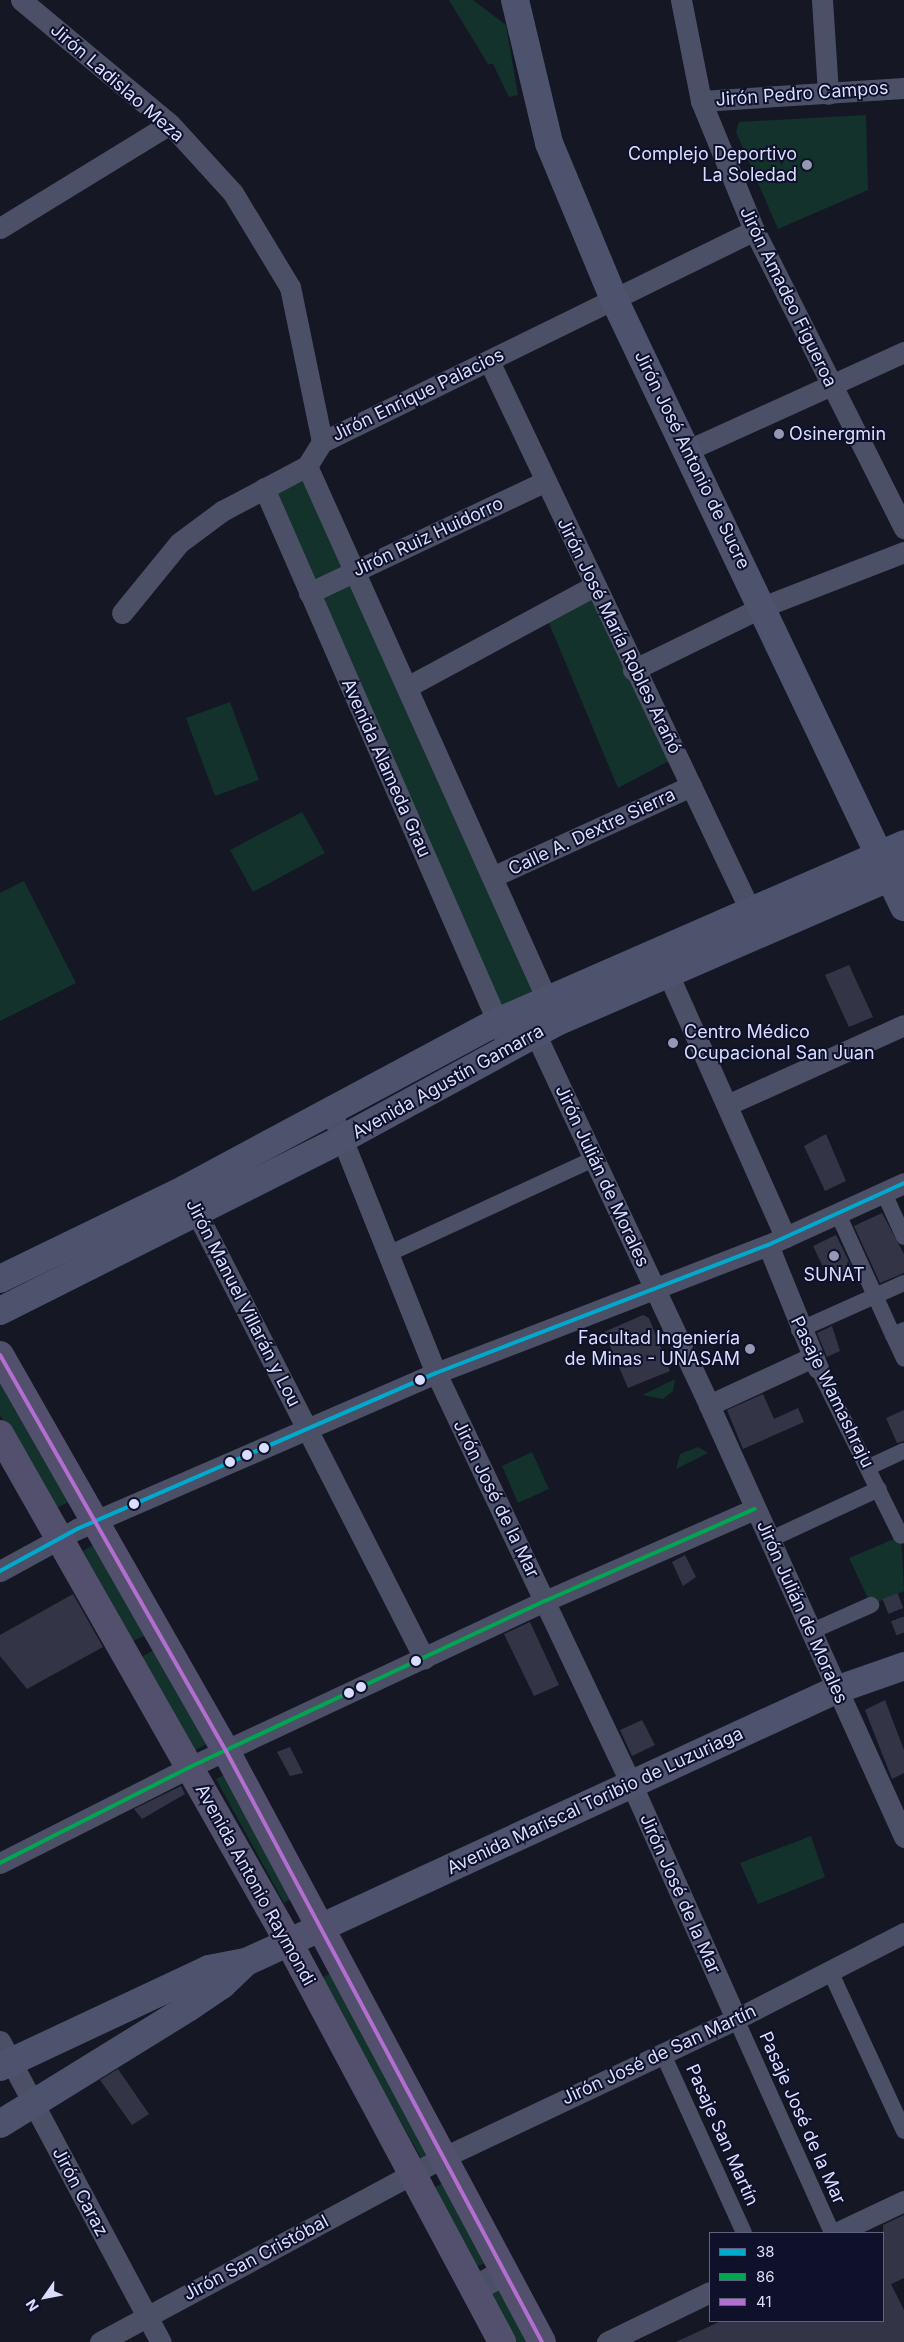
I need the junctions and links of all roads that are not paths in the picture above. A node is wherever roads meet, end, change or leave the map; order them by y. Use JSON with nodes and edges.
{"nodes":[{"id":1,"x":21,"y":0,"type":"edge"},
{"id":2,"x":515,"y":0,"type":"edge"},
{"id":3,"x":681,"y":0,"type":"edge"},
{"id":4,"x":822,"y":0,"type":"edge"},
{"id":5,"x":904,"y":88,"type":"edge"},
{"id":6,"x":828,"y":94,"type":"junction"},
{"id":7,"x":701,"y":101,"type":"junction"},
{"id":8,"x":170,"y":124,"type":"junction"},
{"id":9,"x":0,"y":228,"type":"edge"},
{"id":10,"x":754,"y":230,"type":"junction"},
{"id":11,"x":614,"y":297,"type":"junction"},
{"id":12,"x":904,"y":352,"type":"edge"},
{"id":13,"x":489,"y":361,"type":"junction"},
{"id":14,"x":830,"y":385,"type":"junction"},
{"id":15,"x":322,"y":442,"type":"junction"},
{"id":16,"x":688,"y":450,"type":"junction"},
{"id":17,"x":307,"y":466,"type":"junction"},
{"id":18,"x":546,"y":481,"type":"junction"},
{"id":19,"x":264,"y":488,"type":"junction"},
{"id":20,"x":904,"y":528,"type":"edge"},
{"id":21,"x":904,"y":552,"type":"edge"},
{"id":22,"x":354,"y":572,"type":"junction"},
{"id":23,"x":594,"y":586,"type":"junction"},
{"id":24,"x":309,"y":593,"type":"junction"},
{"id":25,"x":762,"y":607,"type":"junction"},
{"id":26,"x":122,"y":613,"type":"dead end"},
{"id":27,"x":633,"y":670,"type":"junction"},
{"id":28,"x":407,"y":687,"type":"junction"},
{"id":29,"x":691,"y":786,"type":"junction"},
{"id":30,"x":904,"y":844,"type":"edge"},
{"id":31,"x":891,"y":868,"type":"edge"},
{"id":32,"x":492,"y":877,"type":"junction"},
{"id":33,"x":904,"y":907,"type":"edge"},
{"id":34,"x":750,"y":912,"type":"junction"},
{"id":35,"x":669,"y":976,"type":"junction"},
{"id":36,"x":547,"y":1019,"type":"junction"},
{"id":37,"x":497,"y":1022,"type":"junction"},
{"id":38,"x":904,"y":1025,"type":"edge"},
{"id":39,"x":510,"y":1048,"type":"junction"},
{"id":40,"x":727,"y":1105,"type":"junction"},
{"id":41,"x":332,"y":1111,"type":"junction"},
{"id":42,"x":344,"y":1138,"type":"junction"},
{"id":43,"x":594,"y":1159,"type":"junction"},
{"id":44,"x":904,"y":1183,"type":"edge"},
{"id":45,"x":185,"y":1189,"type":"junction"},
{"id":46,"x":884,"y":1193,"type":"junction"},
{"id":47,"x":197,"y":1213,"type":"junction"},
{"id":48,"x":838,"y":1214,"type":"junction"},
{"id":49,"x":904,"y":1237,"type":"edge"},
{"id":50,"x":776,"y":1241,"type":"junction"},
{"id":51,"x":388,"y":1254,"type":"junction"},
{"id":52,"x":0,"y":1280,"type":"edge"},
{"id":53,"x":904,"y":1283,"type":"edge"},
{"id":54,"x":656,"y":1290,"type":"junction"},
{"id":55,"x":875,"y":1295,"type":"junction"},
{"id":56,"x":0,"y":1311,"type":"edge"},
{"id":57,"x":799,"y":1330,"type":"junction"},
{"id":58,"x":899,"y":1333,"type":"edge"},
{"id":59,"x":0,"y":1356,"type":"edge"},
{"id":60,"x":904,"y":1360,"type":"edge"},
{"id":61,"x":815,"y":1363,"type":"junction"},
{"id":62,"x":436,"y":1373,"type":"junction"},
{"id":63,"x":709,"y":1405,"type":"junction"},
{"id":64,"x":307,"y":1430,"type":"junction"},
{"id":65,"x":0,"y":1434,"type":"edge"},
{"id":66,"x":904,"y":1451,"type":"edge"},
{"id":67,"x":869,"y":1468,"type":"junction"},
{"id":68,"x":879,"y":1489,"type":"junction"},
{"id":69,"x":755,"y":1509,"type":"junction"},
{"id":70,"x":95,"y":1521,"type":"junction"},
{"id":71,"x":901,"y":1536,"type":"dead end"},
{"id":72,"x":61,"y":1537,"type":"junction"},
{"id":73,"x":769,"y":1540,"type":"junction"},
{"id":74,"x":0,"y":1571,"type":"edge"},
{"id":75,"x":545,"y":1601,"type":"junction"},
{"id":76,"x":871,"y":1605,"type":"dead end"},
{"id":77,"x":810,"y":1632,"type":"junction"},
{"id":78,"x":424,"y":1658,"type":"junction"},
{"id":79,"x":904,"y":1666,"type":"edge"},
{"id":80,"x":836,"y":1690,"type":"junction"},
{"id":81,"x":226,"y":1751,"type":"junction"},
{"id":82,"x":190,"y":1767,"type":"junction"},
{"id":83,"x":632,"y":1785,"type":"junction"},
{"id":84,"x":904,"y":1837,"type":"edge"},
{"id":85,"x":0,"y":1863,"type":"edge"},
{"id":86,"x":320,"y":1927,"type":"junction"},
{"id":87,"x":904,"y":1933,"type":"edge"},
{"id":88,"x":288,"y":1941,"type":"junction"},
{"id":89,"x":246,"y":1962,"type":"junction"},
{"id":90,"x":830,"y":1972,"type":"junction"},
{"id":91,"x":736,"y":2019,"type":"junction"},
{"id":92,"x":662,"y":2052,"type":"junction"},
{"id":93,"x":4,"y":2057,"type":"edge"},
{"id":94,"x":33,"y":2104,"type":"junction"},
{"id":95,"x":0,"y":2124,"type":"edge"},
{"id":96,"x":904,"y":2131,"type":"edge"},
{"id":97,"x":442,"y":2158,"type":"junction"},
{"id":98,"x":412,"y":2174,"type":"junction"},
{"id":99,"x":904,"y":2201,"type":"edge"},
{"id":100,"x":744,"y":2232,"type":"edge"},
{"id":101,"x":832,"y":2232,"type":"edge"},
{"id":102,"x":838,"y":2232,"type":"edge"},
{"id":103,"x":504,"y":2273,"type":"junction"},
{"id":104,"x":474,"y":2289,"type":"junction"},
{"id":105,"x":709,"y":2292,"type":"edge"},
{"id":106,"x":147,"y":2317,"type":"junction"},
{"id":107,"x":100,"y":2342,"type":"edge"},
{"id":108,"x":161,"y":2342,"type":"edge"},
{"id":109,"x":502,"y":2342,"type":"edge"},
{"id":110,"x":542,"y":2342,"type":"edge"},
{"id":111,"x":607,"y":2342,"type":"edge"}],
"edges":[{"from":1,"to":8,"type":"street","name":"Jirón Ladislao Meza"},
{"from":2,"to":11,"type":"main road","name":"Jirón José Antonio de Sucre"},
{"from":3,"to":7,"type":"street","name":"Jirón Amadeo Figueroa"},
{"from":4,"to":6,"type":"street"},
{"from":5,"to":6,"type":"street","name":"Jirón Pedro Campos"},
{"from":6,"to":7,"type":"street","name":"Jirón Pedro Campos"},
{"from":7,"to":10,"type":"street","name":"Jirón Amadeo Figueroa"},
{"from":8,"to":9,"type":"street"},
{"from":8,"to":15,"type":"street","name":"Jirón Ladislao Meza"},
{"from":10,"to":11,"type":"street","name":"Jirón Enrique Palacios"},
{"from":10,"to":14,"type":"street","name":"Jirón Amadeo Figueroa"},
{"from":11,"to":13,"type":"street","name":"Jirón Enrique Palacios"},
{"from":11,"to":16,"type":"main road","name":"Jirón José Antonio de Sucre"},
{"from":12,"to":14,"type":"street"},
{"from":13,"to":15,"type":"street","name":"Jirón Enrique Palacios"},
{"from":13,"to":18,"type":"street","name":"Jirón José María Robles Arañó"},
{"from":14,"to":16,"type":"street"},
{"from":14,"to":20,"type":"street","name":"Jirón Amadeo Figueroa"},
{"from":15,"to":17,"type":"street","name":"Jirón Enrique Palacios"},
{"from":16,"to":25,"type":"main road","name":"Jirón José Antonio de Sucre"},
{"from":17,"to":19,"type":"street"},
{"from":17,"to":22,"type":"street"},
{"from":18,"to":22,"type":"street","name":"Jirón Ruiz Huidorro"},
{"from":18,"to":23,"type":"street","name":"Jirón José María Robles Arañó"},
{"from":19,"to":24,"type":"street","name":"Avenida Alameda Grau"},
{"from":19,"to":26,"type":"street"},
{"from":21,"to":25,"type":"street"},
{"from":22,"to":24,"type":"street","name":"Jirón Ruiz Huidorro"},
{"from":22,"to":28,"type":"street"},
{"from":23,"to":27,"type":"street","name":"Jirón José María Robles Arañó"},
{"from":23,"to":28,"type":"street"},
{"from":24,"to":37,"type":"street","name":"Avenida Alameda Grau"},
{"from":25,"to":27,"type":"street"},
{"from":25,"to":31,"type":"main road","name":"Jirón José Antonio de Sucre"},
{"from":27,"to":29,"type":"street","name":"Jirón José María Robles Arañó"},
{"from":28,"to":32,"type":"street"},
{"from":29,"to":32,"type":"street","name":"Calle A. Dextre Sierra"},
{"from":29,"to":34,"type":"street","name":"Jirón José María Robles Arañó"},
{"from":30,"to":31,"type":"main road","name":"Avenida Agustín Gamarra"},
{"from":31,"to":33,"type":"main road","name":"Jirón José Antonio de Sucre"},
{"from":31,"to":34,"type":"main road","name":"Avenida Agustín Gamarra"},
{"from":31,"to":35,"type":"main road","name":"Avenida Agustín Gamarra"},
{"from":32,"to":36,"type":"street"},
{"from":34,"to":36,"type":"main road","name":"Avenida Agustín Gamarra"},
{"from":35,"to":36,"type":"main road","name":"Avenida Agustín Gamarra"},
{"from":35,"to":40,"type":"street","name":"Pasaje Wamashraju"},
{"from":36,"to":37,"type":"main road","name":"Avenida Agustín Gamarra"},
{"from":36,"to":39,"type":"main road","name":"Avenida Agustín Gamarra"},
{"from":36,"to":43,"type":"street","name":"Jirón Julián de Morales"},
{"from":37,"to":39,"type":"street","name":"Avenida Alameda Grau"},
{"from":37,"to":41,"type":"main road","name":"Avenida Agustín Gamarra"},
{"from":38,"to":40,"type":"street"},
{"from":39,"to":42,"type":"main road","name":"Avenida Agustín Gamarra"},
{"from":40,"to":50,"type":"street","name":"Pasaje Wamashraju"},
{"from":41,"to":42,"type":"street","name":"Jirón José de la Mar"},
{"from":41,"to":45,"type":"main road","name":"Avenida Agustín Gamarra"},
{"from":42,"to":47,"type":"main road","name":"Avenida Agustín Gamarra"},
{"from":42,"to":51,"type":"street","name":"Jirón José de la Mar"},
{"from":43,"to":51,"type":"street"},
{"from":43,"to":54,"type":"street","name":"Jirón Julián de Morales"},
{"from":44,"to":46,"type":"street"},
{"from":45,"to":47,"type":"street","name":"Jirón Manuel Villarán y Lou"},
{"from":45,"to":52,"type":"main road","name":"Avenida Agustín Gamarra"},
{"from":46,"to":48,"type":"street"},
{"from":46,"to":49,"type":"street"},
{"from":47,"to":56,"type":"main road","name":"Avenida Agustín Gamarra"},
{"from":47,"to":64,"type":"street","name":"Jirón Manuel Villarán y Lou"},
{"from":48,"to":50,"type":"street"},
{"from":48,"to":55,"type":"street"},
{"from":50,"to":54,"type":"street"},
{"from":50,"to":57,"type":"street","name":"Pasaje Wamashraju"},
{"from":51,"to":62,"type":"street","name":"Jirón José de la Mar"},
{"from":53,"to":55,"type":"street"},
{"from":54,"to":62,"type":"street"},
{"from":54,"to":63,"type":"street","name":"Jirón Julián de Morales"},
{"from":55,"to":57,"type":"street"},
{"from":55,"to":58,"type":"street"},
{"from":57,"to":61,"type":"street","name":"Pasaje Wamashraju"},
{"from":58,"to":60,"type":"street"},
{"from":59,"to":70,"type":"main road","name":"Avenida Antonio Raymondi"},
{"from":61,"to":63,"type":"street"},
{"from":61,"to":67,"type":"street","name":"Pasaje Wamashraju"},
{"from":62,"to":64,"type":"street"},
{"from":62,"to":75,"type":"street","name":"Jirón José de la Mar"},
{"from":63,"to":69,"type":"street","name":"Jirón Julián de Morales"},
{"from":64,"to":70,"type":"street"},
{"from":64,"to":78,"type":"street","name":"Jirón Manuel Villarán y Lou"},
{"from":65,"to":72,"type":"main road","name":"Avenida Antonio Raymondi"},
{"from":66,"to":67,"type":"street"},
{"from":67,"to":68,"type":"street","name":"Pasaje Wamashraju"},
{"from":68,"to":71,"type":"street","name":"Pasaje Wamashraju"},
{"from":68,"to":73,"type":"street"},
{"from":69,"to":73,"type":"street","name":"Jirón Julián de Morales"},
{"from":69,"to":75,"type":"street"},
{"from":70,"to":72,"type":"street"},
{"from":70,"to":81,"type":"main road","name":"Avenida Antonio Raymondi"},
{"from":72,"to":74,"type":"street"},
{"from":72,"to":82,"type":"main road","name":"Avenida Antonio Raymondi"},
{"from":73,"to":77,"type":"street","name":"Jirón Julián de Morales"},
{"from":75,"to":78,"type":"street"},
{"from":75,"to":83,"type":"street","name":"Jirón José de la Mar"},
{"from":76,"to":77,"type":"street"},
{"from":77,"to":80,"type":"street","name":"Jirón Julián de Morales"},
{"from":78,"to":81,"type":"street"},
{"from":79,"to":80,"type":"main road","name":"Avenida Mariscal Toribio de Luzuriaga"},
{"from":80,"to":83,"type":"main road","name":"Avenida Mariscal Toribio de Luzuriaga"},
{"from":80,"to":84,"type":"street","name":"Jirón Julián de Morales"},
{"from":81,"to":82,"type":"street"},
{"from":81,"to":86,"type":"main road","name":"Avenida Antonio Raymondi"},
{"from":82,"to":85,"type":"street"},
{"from":82,"to":88,"type":"main road","name":"Avenida Antonio Raymondi"},
{"from":83,"to":86,"type":"main road","name":"Avenida Mariscal Toribio de Luzuriaga"},
{"from":83,"to":91,"type":"street","name":"Jirón José de la Mar"},
{"from":86,"to":88,"type":"main road","name":"Avenida Mariscal Toribio de Luzuriaga"},
{"from":86,"to":97,"type":"main road","name":"Avenida Antonio Raymondi"},
{"from":87,"to":90,"type":"street","name":"Jirón José de San Martín"},
{"from":88,"to":89,"type":"main road","name":"Avenida Mariscal Toribio de Luzuriaga"},
{"from":88,"to":98,"type":"main road","name":"Avenida Antonio Raymondi"},
{"from":89,"to":93,"type":"main road"},
{"from":89,"to":94,"type":"main road"},
{"from":90,"to":91,"type":"street","name":"Jirón José de San Martín"},
{"from":90,"to":96,"type":"street"},
{"from":91,"to":92,"type":"street","name":"Jirón José de San Martín"},
{"from":91,"to":101,"type":"street","name":"Pasaje José de la Mar"},
{"from":92,"to":97,"type":"street","name":"Jirón José de San Martín"},
{"from":92,"to":100,"type":"street","name":"Pasaje San Martín"},
{"from":93,"to":94,"type":"street","name":"Jirón Caraz"},
{"from":94,"to":95,"type":"main road"},
{"from":94,"to":106,"type":"street","name":"Jirón Caraz"},
{"from":97,"to":98,"type":"street","name":"Jirón José de San Martín"},
{"from":97,"to":103,"type":"main road","name":"Avenida Antonio Raymondi"},
{"from":98,"to":104,"type":"main road","name":"Avenida Antonio Raymondi"},
{"from":98,"to":106,"type":"street","name":"Jirón San Cristóbal"},
{"from":99,"to":102,"type":"street"},
{"from":103,"to":104,"type":"street"},
{"from":103,"to":110,"type":"main road","name":"Avenida Antonio Raymondi"},
{"from":104,"to":109,"type":"main road","name":"Avenida Antonio Raymondi"},
{"from":105,"to":111,"type":"street"},
{"from":106,"to":107,"type":"street","name":"Jirón San Cristóbal"},
{"from":106,"to":108,"type":"street","name":"Jirón Caraz"}]}
